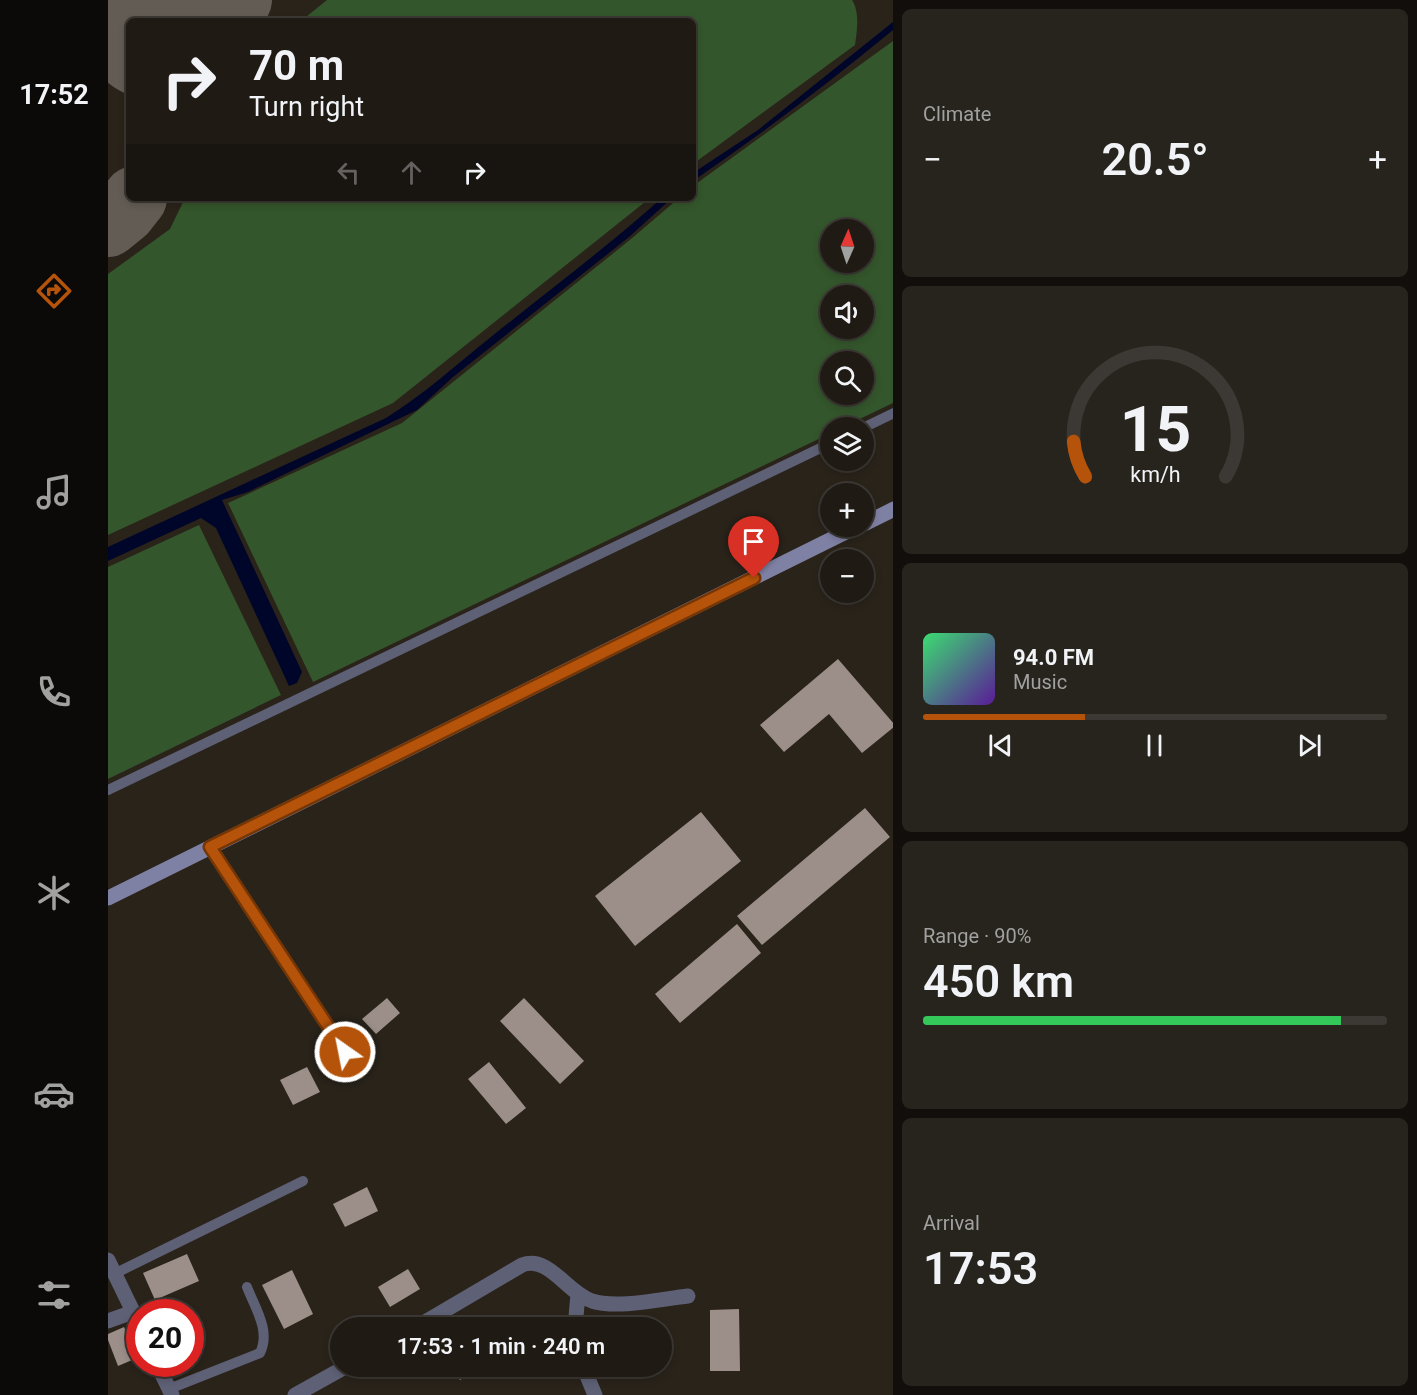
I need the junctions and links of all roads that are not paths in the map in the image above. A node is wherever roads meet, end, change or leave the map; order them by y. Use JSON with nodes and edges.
{"nodes":[{"id":1,"x":893,"y":413,"type":"edge"},
{"id":2,"x":874,"y":423,"type":"edge"},
{"id":3,"x":820,"y":448,"type":"edge"},
{"id":4,"x":893,"y":510,"type":"edge"},
{"id":5,"x":874,"y":519,"type":"edge"},
{"id":6,"x":836,"y":537,"type":"edge"},
{"id":7,"x":108,"y":790,"type":"edge"},
{"id":8,"x":210,"y":847,"type":"junction"},
{"id":9,"x":108,"y":898,"type":"edge"},
{"id":10,"x":345,"y":1052,"type":"dead end"},
{"id":11,"x":303,"y":1180,"type":"dead end"},
{"id":12,"x":111,"y":1267,"type":"edge"},
{"id":13,"x":247,"y":1287,"type":"dead end"},
{"id":14,"x":578,"y":1293,"type":"junction"},
{"id":15,"x":688,"y":1296,"type":"dead end"},
{"id":16,"x":126,"y":1299,"type":"edge"},
{"id":17,"x":434,"y":1317,"type":"edge"},
{"id":18,"x":576,"y":1317,"type":"edge"},
{"id":19,"x":126,"y":1320,"type":"edge"},
{"id":20,"x":108,"y":1321,"type":"edge"},
{"id":21,"x":330,"y":1375,"type":"edge"},
{"id":22,"x":164,"y":1377,"type":"edge"},
{"id":23,"x":588,"y":1377,"type":"edge"},
{"id":24,"x":171,"y":1392,"type":"edge"},
{"id":25,"x":295,"y":1395,"type":"edge"},
{"id":26,"x":595,"y":1395,"type":"edge"}],
"edges":[{"from":1,"to":2,"type":"lane"},
{"from":3,"to":7,"type":"lane"},
{"from":4,"to":5,"type":"street"},
{"from":6,"to":8,"type":"street"},
{"from":8,"to":9,"type":"street"},
{"from":8,"to":10,"type":"lane"},
{"from":11,"to":12,"type":"lane"},
{"from":12,"to":16,"type":"street"},
{"from":13,"to":24,"type":"lane"},
{"from":14,"to":15,"type":"street"},
{"from":14,"to":17,"type":"street"},
{"from":14,"to":18,"type":"street"},
{"from":19,"to":20,"type":"street"},
{"from":21,"to":25,"type":"street"},
{"from":22,"to":24,"type":"street"},
{"from":23,"to":26,"type":"street"}]}
